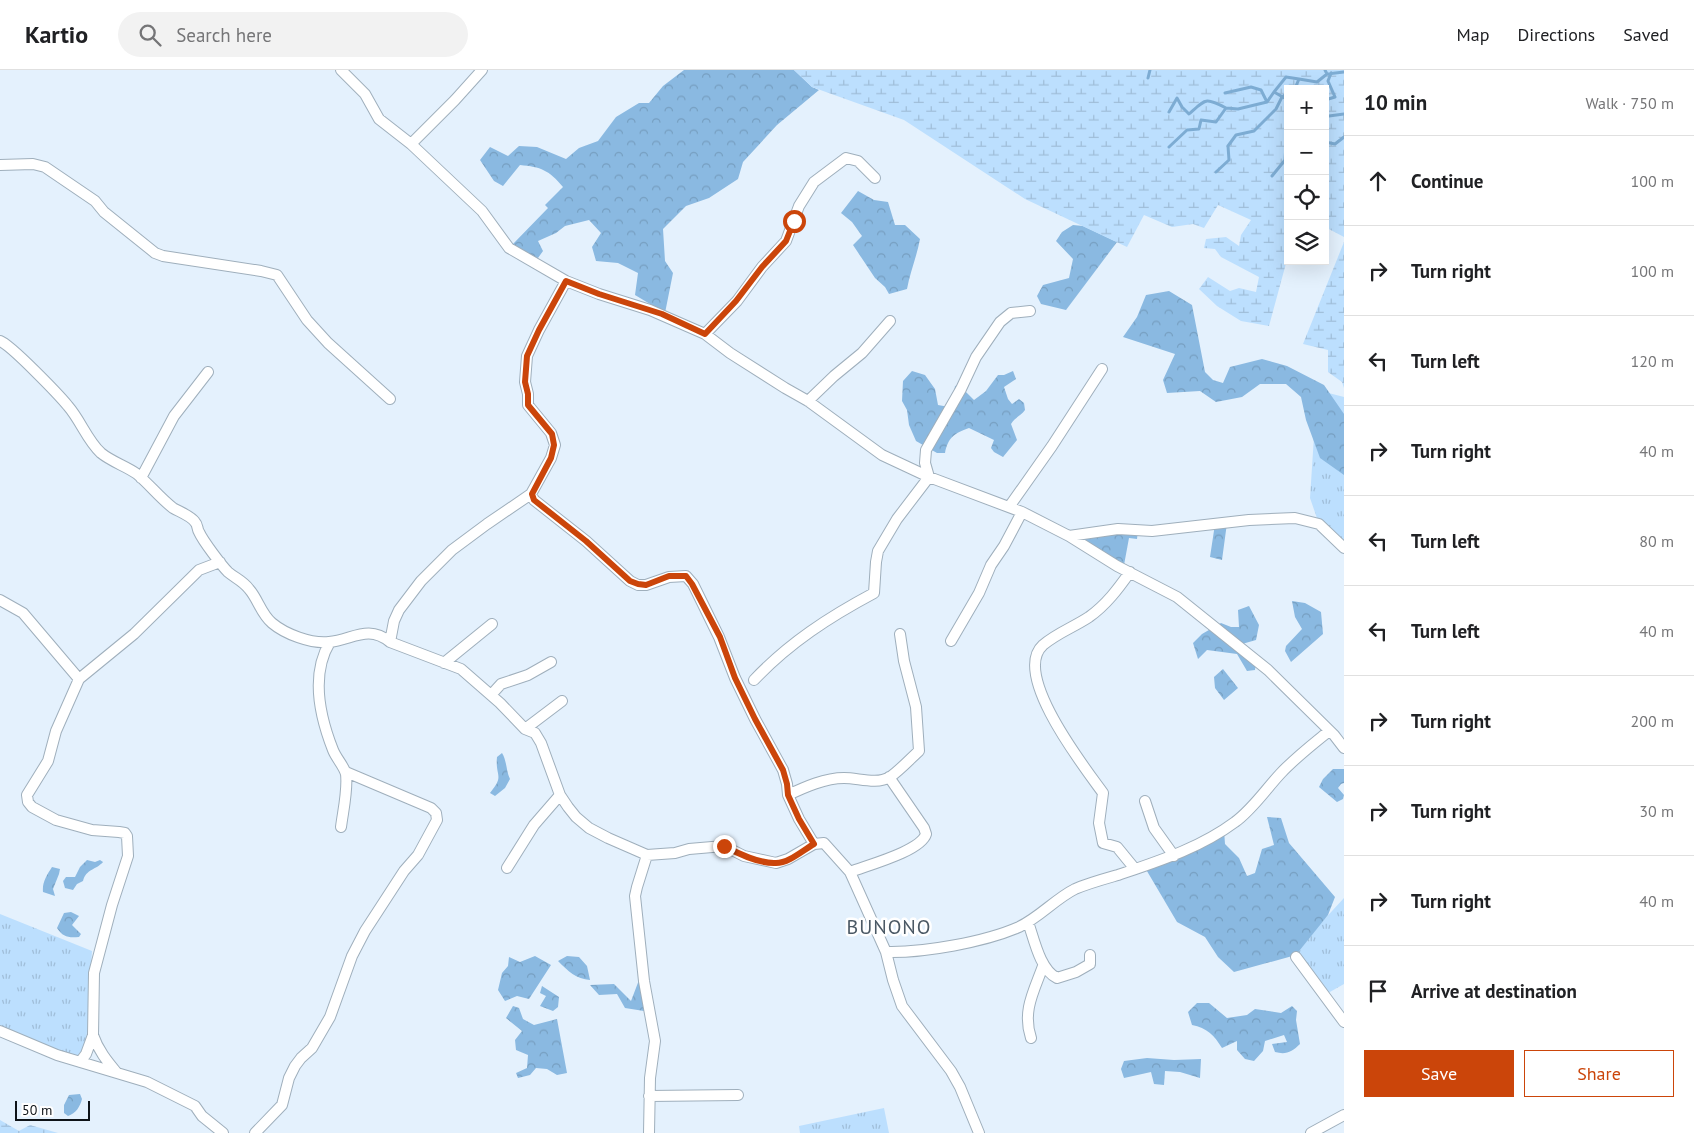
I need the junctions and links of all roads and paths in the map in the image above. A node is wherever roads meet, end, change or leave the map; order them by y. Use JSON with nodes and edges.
{"nodes":[{"id":1,"x":340,"y":70,"type":"edge"},
{"id":2,"x":482,"y":70,"type":"edge"},
{"id":3,"x":412,"y":144,"type":"junction"},
{"id":4,"x":0,"y":165,"type":"edge"},
{"id":5,"x":875,"y":178,"type":"dead end"},
{"id":6,"x":566,"y":281,"type":"junction"},
{"id":7,"x":1030,"y":311,"type":"dead end"},
{"id":8,"x":890,"y":321,"type":"dead end"},
{"id":9,"x":705,"y":334,"type":"junction"},
{"id":10,"x":0,"y":341,"type":"edge"},
{"id":11,"x":1102,"y":369,"type":"dead end"},
{"id":12,"x":208,"y":372,"type":"dead end"},
{"id":13,"x":390,"y":399,"type":"dead end"},
{"id":14,"x":808,"y":401,"type":"junction"},
{"id":15,"x":929,"y":477,"type":"junction"},
{"id":16,"x":141,"y":478,"type":"junction"},
{"id":17,"x":532,"y":494,"type":"junction"},
{"id":18,"x":1009,"y":507,"type":"junction"},
{"id":19,"x":1022,"y":512,"type":"junction"},
{"id":20,"x":1069,"y":536,"type":"junction"},
{"id":21,"x":1344,"y":548,"type":"edge"},
{"id":22,"x":220,"y":562,"type":"junction"},
{"id":23,"x":1130,"y":572,"type":"junction"},
{"id":24,"x":0,"y":600,"type":"edge"},
{"id":25,"x":492,"y":624,"type":"dead end"},
{"id":26,"x":900,"y":634,"type":"dead end"},
{"id":27,"x":951,"y":641,"type":"dead end"},
{"id":28,"x":330,"y":642,"type":"junction"},
{"id":29,"x":390,"y":642,"type":"junction"},
{"id":30,"x":552,"y":662,"type":"dead end"},
{"id":31,"x":444,"y":663,"type":"junction"},
{"id":32,"x":79,"y":679,"type":"junction"},
{"id":33,"x":754,"y":680,"type":"dead end"},
{"id":34,"x":491,"y":696,"type":"junction"},
{"id":35,"x":562,"y":701,"type":"dead end"},
{"id":36,"x":525,"y":729,"type":"junction"},
{"id":37,"x":1330,"y":731,"type":"junction"},
{"id":38,"x":1344,"y":748,"type":"edge"},
{"id":39,"x":346,"y":772,"type":"junction"},
{"id":40,"x":889,"y":777,"type":"junction"},
{"id":41,"x":560,"y":795,"type":"junction"},
{"id":42,"x":788,"y":795,"type":"junction"},
{"id":43,"x":1145,"y":801,"type":"dead end"},
{"id":44,"x":341,"y":828,"type":"dead end"},
{"id":45,"x":814,"y":844,"type":"junction"},
{"id":46,"x":647,"y":855,"type":"junction"},
{"id":47,"x":1174,"y":856,"type":"junction"},
{"id":48,"x":507,"y":868,"type":"dead end"},
{"id":49,"x":1135,"y":869,"type":"junction"},
{"id":50,"x":850,"y":872,"type":"junction"},
{"id":51,"x":1028,"y":922,"type":"junction"},
{"id":52,"x":886,"y":952,"type":"junction"},
{"id":53,"x":1090,"y":955,"type":"dead end"},
{"id":54,"x":1296,"y":958,"type":"dead end"},
{"id":55,"x":1043,"y":966,"type":"junction"},
{"id":56,"x":1344,"y":1022,"type":"edge"},
{"id":57,"x":0,"y":1031,"type":"edge"},
{"id":58,"x":93,"y":1035,"type":"junction"},
{"id":59,"x":1031,"y":1038,"type":"dead end"},
{"id":60,"x":80,"y":1062,"type":"junction"},
{"id":61,"x":117,"y":1073,"type":"junction"},
{"id":62,"x":738,"y":1095,"type":"dead end"},
{"id":63,"x":649,"y":1096,"type":"junction"},
{"id":64,"x":1344,"y":1115,"type":"edge"},
{"id":65,"x":223,"y":1133,"type":"edge"},
{"id":66,"x":255,"y":1133,"type":"edge"},
{"id":67,"x":649,"y":1133,"type":"edge"},
{"id":68,"x":979,"y":1133,"type":"edge"},
{"id":69,"x":1311,"y":1133,"type":"edge"}],
"edges":[{"from":1,"to":3,"type":"street"},
{"from":2,"to":3,"type":"street"},
{"from":3,"to":6,"type":"street"},
{"from":4,"to":13,"type":"street"},
{"from":5,"to":9,"type":"street"},
{"from":6,"to":9,"type":"street"},
{"from":6,"to":17,"type":"street"},
{"from":7,"to":15,"type":"street"},
{"from":8,"to":14,"type":"street"},
{"from":9,"to":14,"type":"street"},
{"from":10,"to":16,"type":"street"},
{"from":11,"to":18,"type":"street"},
{"from":12,"to":16,"type":"street"},
{"from":14,"to":15,"type":"street"},
{"from":15,"to":18,"type":"street"},
{"from":15,"to":33,"type":"street"},
{"from":16,"to":22,"type":"street"},
{"from":17,"to":29,"type":"street"},
{"from":17,"to":42,"type":"street"},
{"from":18,"to":19,"type":"street"},
{"from":19,"to":20,"type":"street"},
{"from":19,"to":27,"type":"street"},
{"from":20,"to":21,"type":"street"},
{"from":20,"to":23,"type":"street"},
{"from":22,"to":28,"type":"street"},
{"from":22,"to":32,"type":"street"},
{"from":23,"to":37,"type":"street"},
{"from":23,"to":49,"type":"street"},
{"from":24,"to":32,"type":"street"},
{"from":25,"to":31,"type":"street"},
{"from":26,"to":40,"type":"street"},
{"from":28,"to":29,"type":"street"},
{"from":28,"to":39,"type":"street"},
{"from":29,"to":31,"type":"street"},
{"from":30,"to":34,"type":"street"},
{"from":31,"to":34,"type":"street"},
{"from":32,"to":58,"type":"street"},
{"from":34,"to":36,"type":"street"},
{"from":35,"to":36,"type":"street"},
{"from":36,"to":41,"type":"street"},
{"from":37,"to":38,"type":"street"},
{"from":37,"to":47,"type":"street"},
{"from":39,"to":44,"type":"street"},
{"from":39,"to":66,"type":"street"},
{"from":40,"to":42,"type":"street"},
{"from":40,"to":50,"type":"street"},
{"from":41,"to":46,"type":"street"},
{"from":41,"to":48,"type":"street"},
{"from":42,"to":45,"type":"street"},
{"from":43,"to":47,"type":"street"},
{"from":45,"to":46,"type":"street"},
{"from":45,"to":50,"type":"street"},
{"from":46,"to":63,"type":"street"},
{"from":47,"to":49,"type":"street"},
{"from":49,"to":51,"type":"street"},
{"from":50,"to":52,"type":"street"},
{"from":51,"to":52,"type":"street"},
{"from":51,"to":55,"type":"street"},
{"from":52,"to":68,"type":"street"},
{"from":53,"to":55,"type":"street"},
{"from":54,"to":56,"type":"street"},
{"from":55,"to":59,"type":"street"},
{"from":57,"to":60,"type":"street"},
{"from":58,"to":60,"type":"street"},
{"from":58,"to":61,"type":"street"},
{"from":60,"to":61,"type":"street"},
{"from":61,"to":65,"type":"street"},
{"from":62,"to":63,"type":"street"},
{"from":63,"to":67,"type":"street"},
{"from":64,"to":69,"type":"street"}]}
